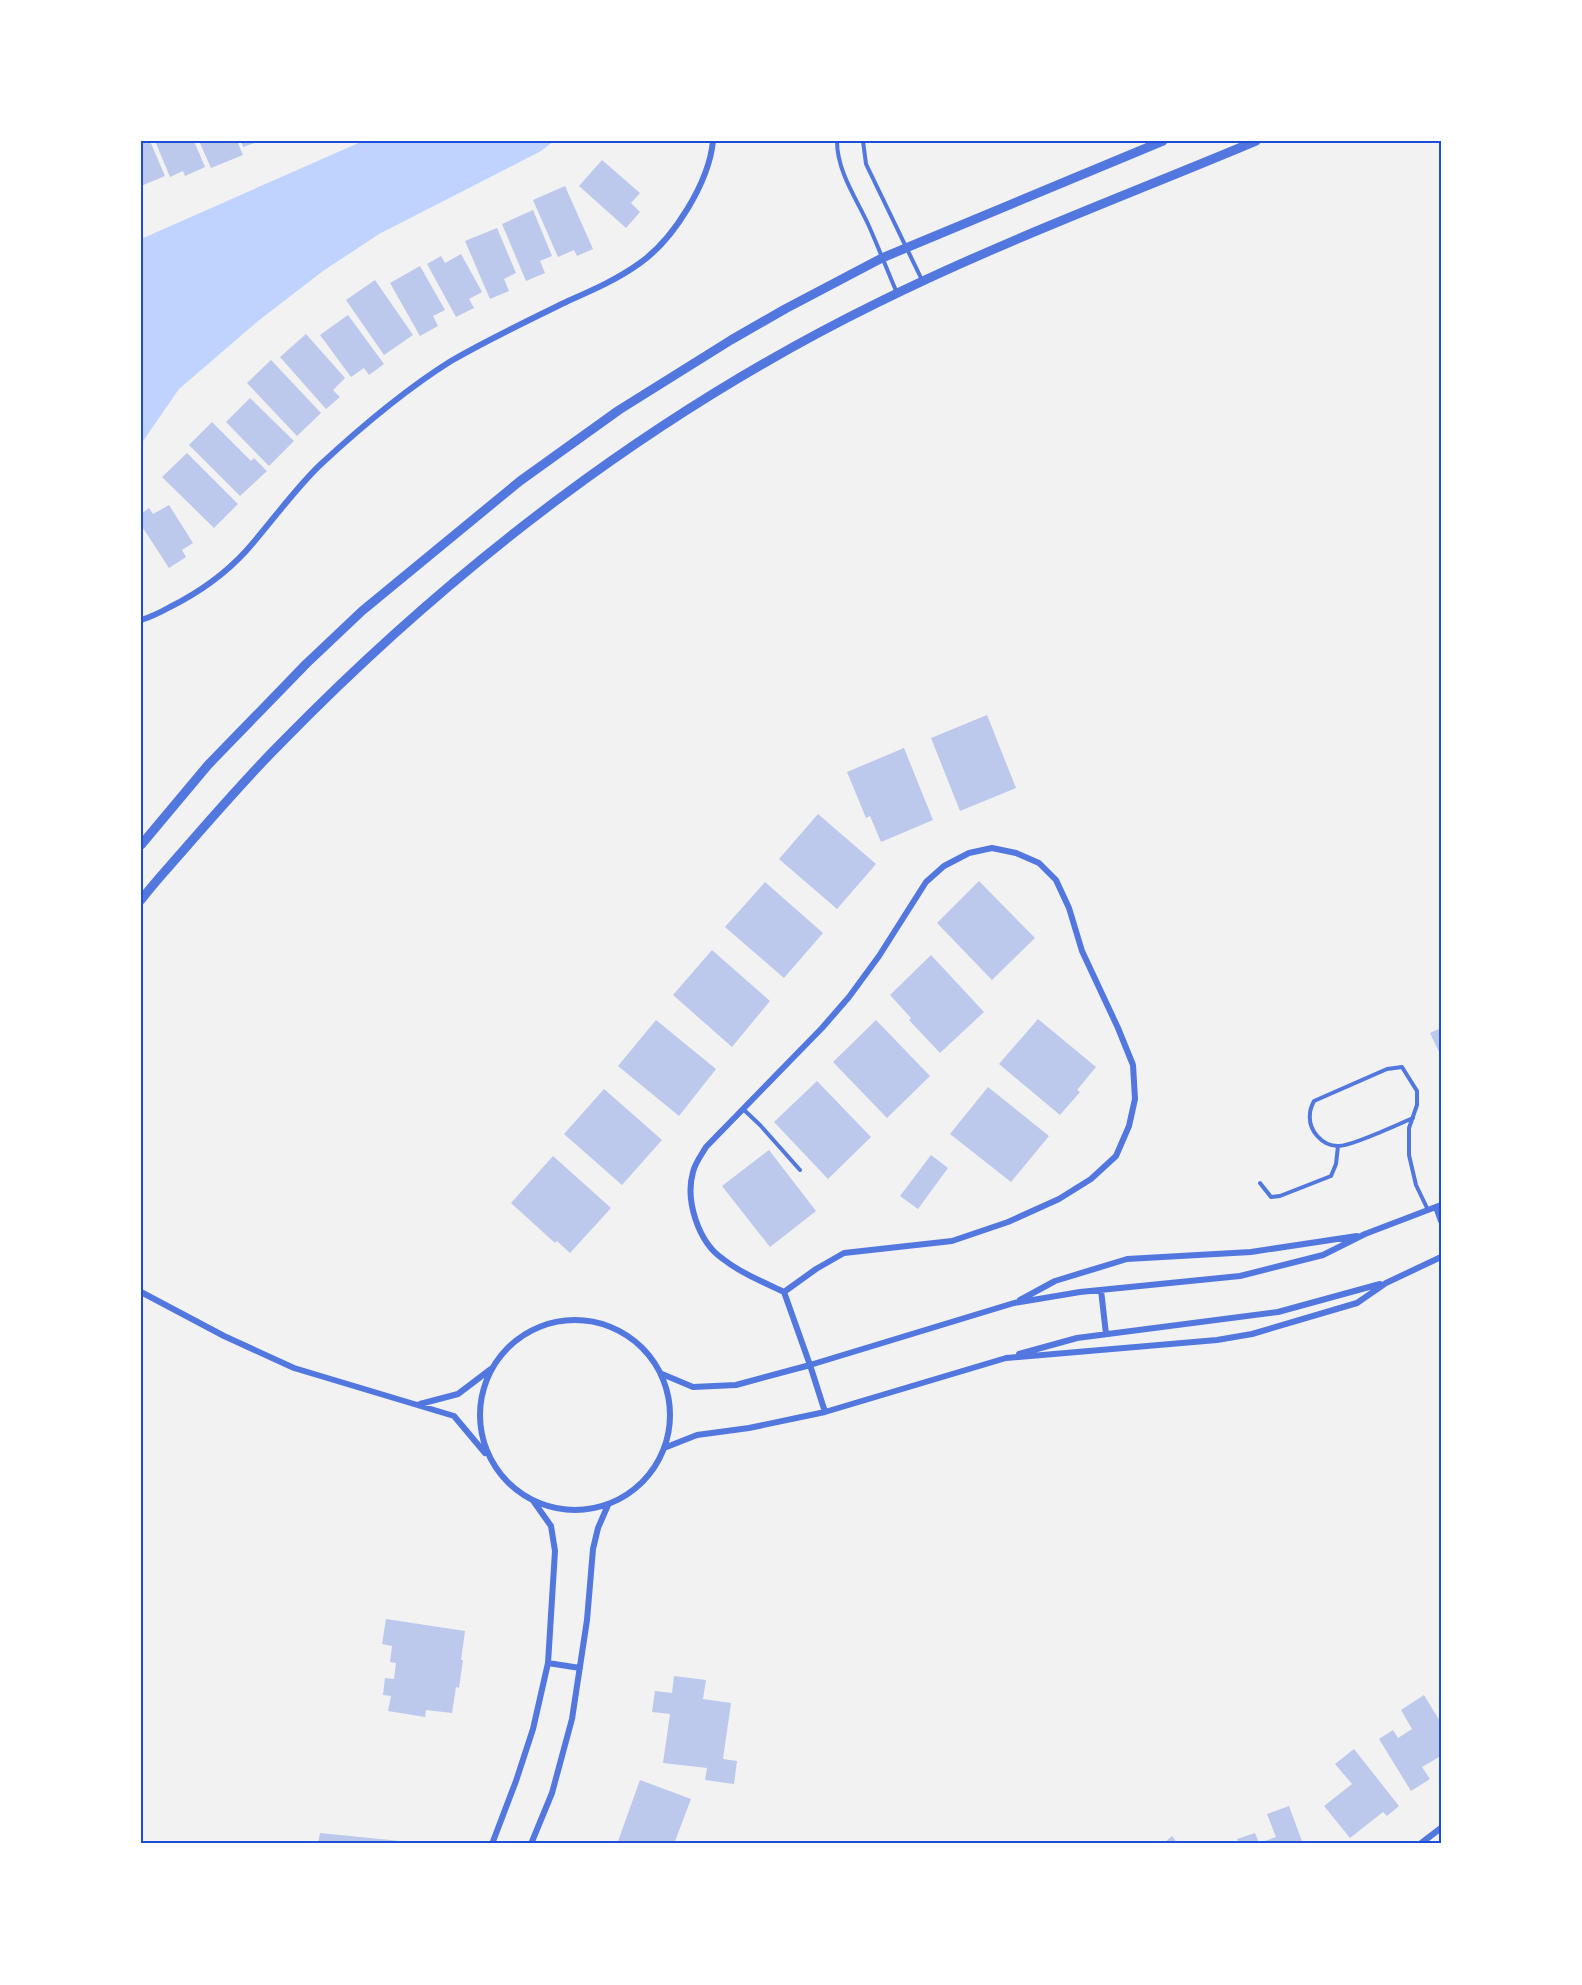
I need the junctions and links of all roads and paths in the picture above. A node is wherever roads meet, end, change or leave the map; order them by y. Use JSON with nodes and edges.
{"nodes":[{"id":1,"x":713,"y":141,"type":"edge"},
{"id":2,"x":837,"y":141,"type":"edge"},
{"id":3,"x":862,"y":141,"type":"edge"},
{"id":4,"x":1163,"y":141,"type":"edge"},
{"id":5,"x":1256,"y":141,"type":"edge"},
{"id":6,"x":906,"y":247,"type":"junction"},
{"id":7,"x":882,"y":258,"type":"junction"},
{"id":8,"x":923,"y":281,"type":"junction"},
{"id":9,"x":897,"y":294,"type":"junction"},
{"id":10,"x":141,"y":620,"type":"edge"},
{"id":11,"x":141,"y":845,"type":"edge"},
{"id":12,"x":141,"y":900,"type":"edge"},
{"id":13,"x":743,"y":1109,"type":"junction"},
{"id":14,"x":1413,"y":1118,"type":"junction"},
{"id":15,"x":1338,"y":1146,"type":"junction"},
{"id":16,"x":801,"y":1170,"type":"dead end"},
{"id":17,"x":1260,"y":1183,"type":"dead end"},
{"id":18,"x":1438,"y":1206,"type":"edge"},
{"id":19,"x":1428,"y":1210,"type":"junction"},
{"id":20,"x":1441,"y":1221,"type":"edge"},
{"id":21,"x":1365,"y":1234,"type":"junction"},
{"id":22,"x":1441,"y":1257,"type":"edge"},
{"id":23,"x":1386,"y":1283,"type":"junction"},
{"id":24,"x":1101,"y":1290,"type":"junction"},
{"id":25,"x":141,"y":1292,"type":"edge"},
{"id":26,"x":784,"y":1292,"type":"junction"},
{"id":27,"x":1014,"y":1303,"type":"junction"},
{"id":28,"x":1106,"y":1334,"type":"junction"},
{"id":29,"x":1006,"y":1358,"type":"junction"},
{"id":30,"x":810,"y":1365,"type":"junction"},
{"id":31,"x":492,"y":1369,"type":"junction"},
{"id":32,"x":662,"y":1374,"type":"junction"},
{"id":33,"x":420,"y":1404,"type":"junction"},
{"id":34,"x":825,"y":1412,"type":"junction"},
{"id":35,"x":664,"y":1448,"type":"junction"},
{"id":36,"x":490,"y":1459,"type":"junction"},
{"id":37,"x":534,"y":1502,"type":"junction"},
{"id":38,"x":608,"y":1505,"type":"junction"},
{"id":39,"x":548,"y":1663,"type":"junction"},
{"id":40,"x":580,"y":1668,"type":"junction"},
{"id":41,"x":1441,"y":1828,"type":"edge"},
{"id":42,"x":492,"y":1844,"type":"edge"},
{"id":43,"x":531,"y":1844,"type":"edge"},
{"id":44,"x":1420,"y":1844,"type":"edge"}],
"edges":[{"from":1,"to":10,"type":"street"},
{"from":2,"to":7,"type":"lane"},
{"from":3,"to":6,"type":"lane"},
{"from":4,"to":6,"type":"street"},
{"from":5,"to":8,"type":"street"},
{"from":6,"to":7,"type":"street"},
{"from":6,"to":8,"type":"lane"},
{"from":7,"to":9,"type":"lane"},
{"from":7,"to":11,"type":"street"},
{"from":8,"to":9,"type":"street"},
{"from":9,"to":12,"type":"street"},
{"from":13,"to":16,"type":"lane"},
{"from":13,"to":26,"type":"street"},
{"from":13,"to":26,"type":"street"},
{"from":14,"to":15,"type":"lane"},
{"from":14,"to":15,"type":"lane"},
{"from":14,"to":19,"type":"lane"},
{"from":15,"to":17,"type":"lane"},
{"from":18,"to":19,"type":"street"},
{"from":18,"to":20,"type":"street"},
{"from":19,"to":21,"type":"street"},
{"from":21,"to":24,"type":"street"},
{"from":21,"to":27,"type":"street"},
{"from":22,"to":23,"type":"street"},
{"from":23,"to":28,"type":"street"},
{"from":23,"to":29,"type":"street"},
{"from":24,"to":27,"type":"street"},
{"from":24,"to":28,"type":"street"},
{"from":25,"to":33,"type":"street"},
{"from":26,"to":30,"type":"street"},
{"from":27,"to":30,"type":"street"},
{"from":28,"to":29,"type":"street"},
{"from":29,"to":34,"type":"street"},
{"from":30,"to":32,"type":"street"},
{"from":30,"to":34,"type":"street"},
{"from":31,"to":32,"type":"street"},
{"from":31,"to":33,"type":"street"},
{"from":31,"to":36,"type":"street"},
{"from":32,"to":35,"type":"street"},
{"from":33,"to":36,"type":"street"},
{"from":34,"to":35,"type":"street"},
{"from":35,"to":38,"type":"street"},
{"from":36,"to":37,"type":"street"},
{"from":37,"to":38,"type":"street"},
{"from":37,"to":39,"type":"street"},
{"from":38,"to":40,"type":"street"},
{"from":39,"to":40,"type":"street"},
{"from":39,"to":42,"type":"street"},
{"from":40,"to":43,"type":"street"},
{"from":41,"to":44,"type":"street"}]}
